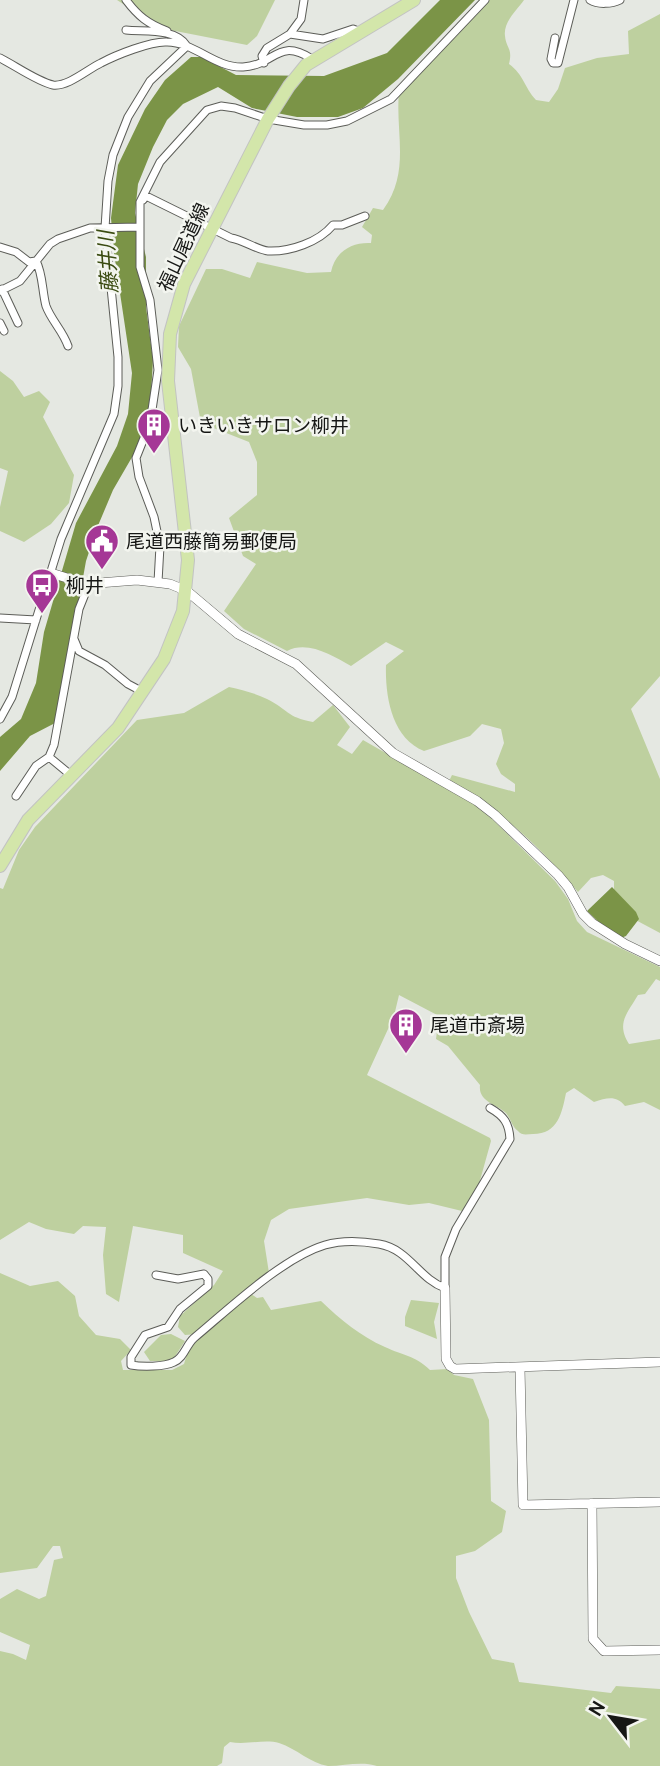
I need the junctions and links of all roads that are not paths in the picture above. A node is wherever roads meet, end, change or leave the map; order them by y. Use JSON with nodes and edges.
{"nodes":[{"id":1,"x":126,"y":0,"type":"edge"},
{"id":2,"x":304,"y":0,"type":"edge"},
{"id":3,"x":414,"y":0,"type":"edge"},
{"id":4,"x":485,"y":0,"type":"edge"},
{"id":5,"x":574,"y":0,"type":"edge"},
{"id":6,"x":590,"y":0,"type":"edge"},
{"id":7,"x":620,"y":0,"type":"edge"},
{"id":8,"x":126,"y":30,"type":"dead end"},
{"id":9,"x":171,"y":32,"type":"junction"},
{"id":10,"x":360,"y":32,"type":"junction"},
{"id":11,"x":290,"y":34,"type":"junction"},
{"id":12,"x":555,"y":38,"type":"dead end"},
{"id":13,"x":187,"y":46,"type":"junction"},
{"id":14,"x":0,"y":58,"type":"edge"},
{"id":15,"x":264,"y":62,"type":"junction"},
{"id":16,"x":309,"y":62,"type":"junction"},
{"id":17,"x":269,"y":117,"type":"junction"},
{"id":18,"x":140,"y":202,"type":"junction"},
{"id":19,"x":365,"y":216,"type":"dead end"},
{"id":20,"x":140,"y":227,"type":"junction"},
{"id":21,"x":105,"y":228,"type":"junction"},
{"id":22,"x":212,"y":229,"type":"junction"},
{"id":23,"x":0,"y":247,"type":"edge"},
{"id":24,"x":36,"y":261,"type":"junction"},
{"id":25,"x":1,"y":290,"type":"edge"},
{"id":26,"x":18,"y":323,"type":"dead end"},
{"id":27,"x":68,"y":346,"type":"dead end"},
{"id":28,"x":158,"y":370,"type":"junction"},
{"id":29,"x":169,"y":381,"type":"junction"},
{"id":30,"x":51,"y":573,"type":"junction"},
{"id":31,"x":158,"y":582,"type":"junction"},
{"id":32,"x":86,"y":584,"type":"junction"},
{"id":33,"x":187,"y":591,"type":"junction"},
{"id":34,"x":0,"y":618,"type":"edge"},
{"id":35,"x":36,"y":620,"type":"junction"},
{"id":36,"x":73,"y":638,"type":"junction"},
{"id":37,"x":143,"y":692,"type":"junction"},
{"id":38,"x":0,"y":719,"type":"edge"},
{"id":39,"x":49,"y":757,"type":"junction"},
{"id":40,"x":72,"y":776,"type":"junction"},
{"id":41,"x":16,"y":796,"type":"dead end"},
{"id":42,"x":0,"y":866,"type":"edge"},
{"id":43,"x":660,"y":961,"type":"edge"},
{"id":44,"x":490,"y":1108,"type":"dead end"},
{"id":45,"x":156,"y":1275,"type":"dead end"},
{"id":46,"x":445,"y":1289,"type":"junction"},
{"id":47,"x":660,"y":1362,"type":"edge"},
{"id":48,"x":520,"y":1368,"type":"junction"},
{"id":49,"x":660,"y":1502,"type":"edge"},
{"id":50,"x":592,"y":1503,"type":"junction"},
{"id":51,"x":660,"y":1650,"type":"edge"}],
"edges":[{"from":1,"to":9,"type":"street"},
{"from":2,"to":11,"type":"street"},
{"from":3,"to":10,"type":"main road","name":"福山尾道線"},
{"from":4,"to":17,"type":"street"},
{"from":5,"to":12,"type":"street"},
{"from":6,"to":7,"type":"street"},
{"from":8,"to":9,"type":"street"},
{"from":9,"to":13,"type":"street"},
{"from":10,"to":11,"type":"street"},
{"from":10,"to":16,"type":"main road","name":"福山尾道線"},
{"from":11,"to":15,"type":"street"},
{"from":13,"to":14,"type":"street"},
{"from":13,"to":15,"type":"street"},
{"from":13,"to":21,"type":"street"},
{"from":15,"to":16,"type":"street"},
{"from":16,"to":17,"type":"main road","name":"福山尾道線"},
{"from":17,"to":18,"type":"street"},
{"from":17,"to":22,"type":"main road","name":"福山尾道線"},
{"from":18,"to":20,"type":"street"},
{"from":18,"to":22,"type":"street"},
{"from":19,"to":22,"type":"street"},
{"from":20,"to":21,"type":"street"},
{"from":20,"to":28,"type":"street"},
{"from":21,"to":24,"type":"street"},
{"from":21,"to":30,"type":"street"},
{"from":22,"to":29,"type":"main road","name":"福山尾道線"},
{"from":23,"to":24,"type":"street"},
{"from":24,"to":25,"type":"street"},
{"from":24,"to":27,"type":"street"},
{"from":25,"to":26,"type":"street"},
{"from":28,"to":29,"type":"street"},
{"from":28,"to":31,"type":"street"},
{"from":29,"to":33,"type":"main road","name":"福山尾道線"},
{"from":30,"to":32,"type":"street"},
{"from":30,"to":35,"type":"street"},
{"from":31,"to":32,"type":"street"},
{"from":31,"to":33,"type":"street"},
{"from":32,"to":36,"type":"street"},
{"from":33,"to":37,"type":"main road","name":"福山尾道線"},
{"from":33,"to":43,"type":"street"},
{"from":34,"to":35,"type":"street"},
{"from":35,"to":38,"type":"street"},
{"from":36,"to":37,"type":"street"},
{"from":36,"to":39,"type":"street"},
{"from":37,"to":40,"type":"main road","name":"福山尾道線"},
{"from":39,"to":40,"type":"street"},
{"from":39,"to":41,"type":"street"},
{"from":40,"to":42,"type":"main road","name":"福山尾道線"},
{"from":44,"to":46,"type":"street"},
{"from":45,"to":46,"type":"street"},
{"from":46,"to":48,"type":"street"},
{"from":47,"to":48,"type":"street"},
{"from":48,"to":50,"type":"street"},
{"from":49,"to":50,"type":"street"},
{"from":50,"to":51,"type":"street"}]}
